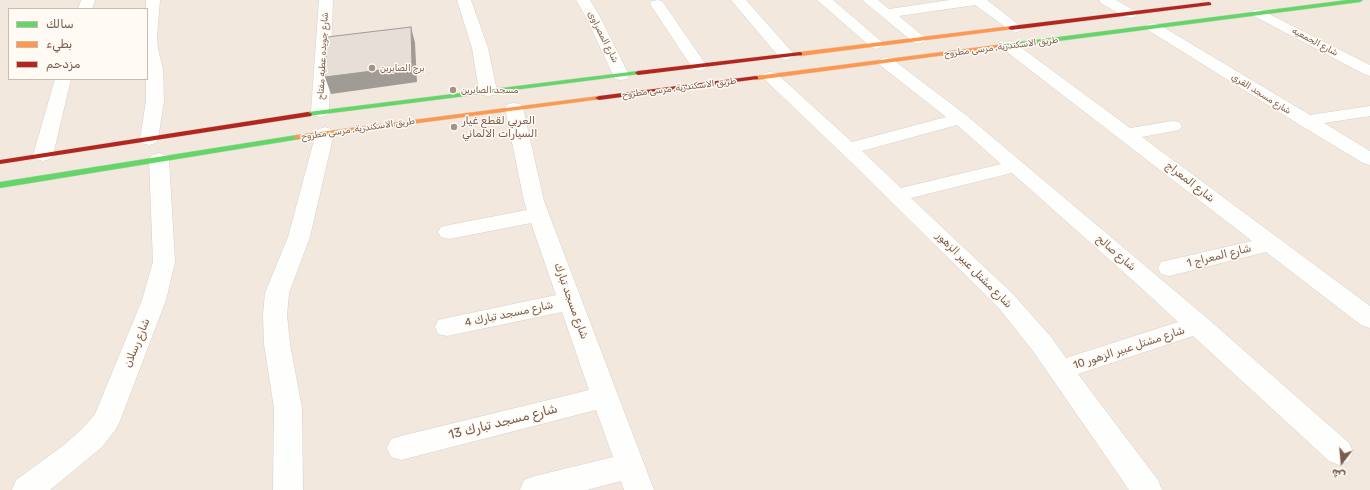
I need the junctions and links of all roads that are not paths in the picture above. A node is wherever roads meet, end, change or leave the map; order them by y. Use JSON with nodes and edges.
{"nodes":[{"id":1,"x":154,"y":0,"type":"edge"},
{"id":2,"x":326,"y":0,"type":"edge"},
{"id":3,"x":464,"y":0,"type":"edge"},
{"id":4,"x":583,"y":0,"type":"edge"},
{"id":5,"x":738,"y":0,"type":"edge"},
{"id":6,"x":824,"y":0,"type":"edge"},
{"id":7,"x":869,"y":0,"type":"edge"},
{"id":8,"x":978,"y":0,"type":"edge"},
{"id":9,"x":1106,"y":0,"type":"edge"},
{"id":10,"x":1360,"y":0,"type":"edge"},
{"id":11,"x":1199,"y":2,"type":"edge"},
{"id":12,"x":1219,"y":3,"type":"dead end"},
{"id":13,"x":657,"y":4,"type":"dead end"},
{"id":14,"x":1259,"y":13,"type":"junction"},
{"id":15,"x":886,"y":14,"type":"junction"},
{"id":16,"x":1130,"y":14,"type":"junction"},
{"id":17,"x":1153,"y":27,"type":"junction"},
{"id":18,"x":1012,"y":37,"type":"junction"},
{"id":19,"x":918,"y":39,"type":"junction"},
{"id":20,"x":881,"y":53,"type":"junction"},
{"id":21,"x":786,"y":55,"type":"junction"},
{"id":22,"x":699,"y":66,"type":"junction"},
{"id":23,"x":1370,"y":71,"type":"edge"},
{"id":24,"x":622,"y":75,"type":"junction"},
{"id":25,"x":770,"y":77,"type":"junction"},
{"id":26,"x":63,"y":80,"type":"edge"},
{"id":27,"x":579,"y":90,"type":"junction"},
{"id":28,"x":488,"y":92,"type":"junction"},
{"id":29,"x":514,"y":108,"type":"junction"},
{"id":30,"x":1370,"y":111,"type":"edge"},
{"id":31,"x":960,"y":120,"type":"junction"},
{"id":32,"x":1306,"y":121,"type":"junction"},
{"id":33,"x":322,"y":122,"type":"junction"},
{"id":34,"x":1173,"y":126,"type":"dead end"},
{"id":35,"x":1127,"y":134,"type":"junction"},
{"id":36,"x":154,"y":149,"type":"junction"},
{"id":37,"x":848,"y":149,"type":"junction"},
{"id":38,"x":43,"y":155,"type":"junction"},
{"id":39,"x":1370,"y":159,"type":"edge"},
{"id":40,"x":0,"y":162,"type":"edge"},
{"id":41,"x":1016,"y":166,"type":"junction"},
{"id":42,"x":0,"y":185,"type":"edge"},
{"id":43,"x":896,"y":195,"type":"junction"},
{"id":44,"x":539,"y":215,"type":"junction"},
{"id":45,"x":450,"y":232,"type":"dead end"},
{"id":46,"x":1270,"y":244,"type":"junction"},
{"id":47,"x":1169,"y":268,"type":"dead end"},
{"id":48,"x":571,"y":302,"type":"junction"},
{"id":49,"x":1370,"y":319,"type":"edge"},
{"id":50,"x":1198,"y":325,"type":"junction"},
{"id":51,"x":446,"y":327,"type":"dead end"},
{"id":52,"x":1060,"y":370,"type":"junction"},
{"id":53,"x":605,"y":396,"type":"junction"},
{"id":54,"x":401,"y":448,"type":"dead end"},
{"id":55,"x":1340,"y":452,"type":"dead end"},
{"id":56,"x":634,"y":478,"type":"edge"},
{"id":57,"x":27,"y":490,"type":"edge"},
{"id":58,"x":288,"y":490,"type":"edge"},
{"id":59,"x":535,"y":490,"type":"edge"},
{"id":60,"x":1148,"y":490,"type":"edge"}],
"edges":[{"from":1,"to":36,"type":"street","name":"شارع رسلان"},
{"from":2,"to":33,"type":"street","name":"شارع جويده عطيه مفتاح"},
{"from":3,"to":28,"type":"street"},
{"from":4,"to":24,"type":"street","name":"شارع المصراوى"},
{"from":5,"to":21,"type":"street"},
{"from":6,"to":20,"type":"street","name":"شارع صالح"},
{"from":7,"to":15,"type":"street"},
{"from":8,"to":15,"type":"street"},
{"from":8,"to":18,"type":"street","name":"شارع المعراج"},
{"from":9,"to":16,"type":"street"},
{"from":10,"to":14,"type":"main road","name":"طريق الاسكندرية, مرسى مطروح"},
{"from":11,"to":12,"type":"main road","name":"طريق الاسكندرية, مرسى مطروح"},
{"from":11,"to":16,"type":"main road","name":"طريق الاسكندرية, مرسى مطروح"},
{"from":13,"to":22,"type":"street"},
{"from":14,"to":17,"type":"main road","name":"طريق الاسكندرية, مرسى مطروح"},
{"from":14,"to":23,"type":"street","name":"شارع الجمعيه"},
{"from":15,"to":19,"type":"street"},
{"from":16,"to":18,"type":"main road","name":"طريق الاسكندرية, مرسى مطروح"},
{"from":17,"to":18,"type":"main road","name":"طريق الاسكندرية, مرسى مطروح"},
{"from":17,"to":32,"type":"street","name":"شارع مسجد القري"},
{"from":18,"to":19,"type":"main road","name":"طريق الاسكندرية, مرسى مطروح"},
{"from":18,"to":20,"type":"main road","name":"طريق الاسكندرية, مرسى مطروح"},
{"from":18,"to":35,"type":"street","name":"شارع المعراج"},
{"from":19,"to":20,"type":"main road","name":"طريق الاسكندرية, مرسى مطروح"},
{"from":20,"to":21,"type":"main road","name":"طريق الاسكندرية, مرسى مطروح"},
{"from":20,"to":25,"type":"main road","name":"طريق الاسكندرية, مرسى مطروح"},
{"from":20,"to":31,"type":"street","name":"شارع صالح"},
{"from":21,"to":22,"type":"main road","name":"طريق الاسكندرية, مرسى مطروح"},
{"from":22,"to":24,"type":"main road","name":"طريق الاسكندرية, مرسى مطروح"},
{"from":24,"to":27,"type":"main road","name":"طريق الاسكندرية, مرسى مطروح"},
{"from":25,"to":27,"type":"main road","name":"طريق الاسكندرية, مرسى مطروح"},
{"from":25,"to":37,"type":"street","name":"شارع مشتل عبير الزهور"},
{"from":26,"to":38,"type":"street"},
{"from":27,"to":28,"type":"main road","name":"طريق الاسكندرية, مرسى مطروح"},
{"from":27,"to":29,"type":"main road","name":"طريق الاسكندرية, مرسى مطروح"},
{"from":28,"to":33,"type":"main road","name":"طريق الاسكندرية, مرسى مطروح"},
{"from":29,"to":33,"type":"main road","name":"طريق الاسكندرية, مرسى مطروح"},
{"from":29,"to":44,"type":"street","name":"شارع مسجد تبارك"},
{"from":30,"to":32,"type":"street"},
{"from":31,"to":37,"type":"street"},
{"from":31,"to":41,"type":"street","name":"شارع صالح"},
{"from":32,"to":39,"type":"street","name":"شارع مسجد القري"},
{"from":33,"to":36,"type":"main road","name":"طريق الاسكندرية, مرسى مطروح"},
{"from":33,"to":36,"type":"main road","name":"طريق الاسكندرية, مرسى مطروح"},
{"from":33,"to":58,"type":"street","name":"شارع جويده عطيه مفتاح"},
{"from":34,"to":35,"type":"street"},
{"from":35,"to":46,"type":"street","name":"شارع المعراج"},
{"from":36,"to":38,"type":"main road","name":"طريق الاسكندرية, مرسى مطروح"},
{"from":36,"to":42,"type":"main road","name":"طريق الاسكندرية, مرسى مطروح"},
{"from":36,"to":57,"type":"street","name":"شارع رسلان"},
{"from":37,"to":43,"type":"street","name":"شارع مشتل عبير الزهور"},
{"from":38,"to":40,"type":"main road","name":"طريق الاسكندرية, مرسى مطروح"},
{"from":41,"to":43,"type":"street"},
{"from":41,"to":50,"type":"street","name":"شارع صالح"},
{"from":43,"to":52,"type":"street","name":"شارع مشتل عبير الزهور"},
{"from":44,"to":45,"type":"street"},
{"from":44,"to":48,"type":"street","name":"شارع مسجد تبارك"},
{"from":46,"to":47,"type":"street","name":"شارع المعراج 1"},
{"from":46,"to":49,"type":"street","name":"شارع المعراج"},
{"from":48,"to":51,"type":"street","name":"شارع مسجد تبارك 4"},
{"from":48,"to":53,"type":"street","name":"شارع مسجد تبارك"},
{"from":50,"to":52,"type":"street","name":"شارع مشتل عبير الزهور 10"},
{"from":50,"to":55,"type":"street","name":"شارع صالح"},
{"from":52,"to":60,"type":"street","name":"شارع مشتل عبير الزهور"},
{"from":53,"to":54,"type":"street","name":"شارع مسجد تبارك 13"},
{"from":53,"to":56,"type":"street","name":"شارع مسجد تبارك"},
{"from":56,"to":59,"type":"street"}]}
